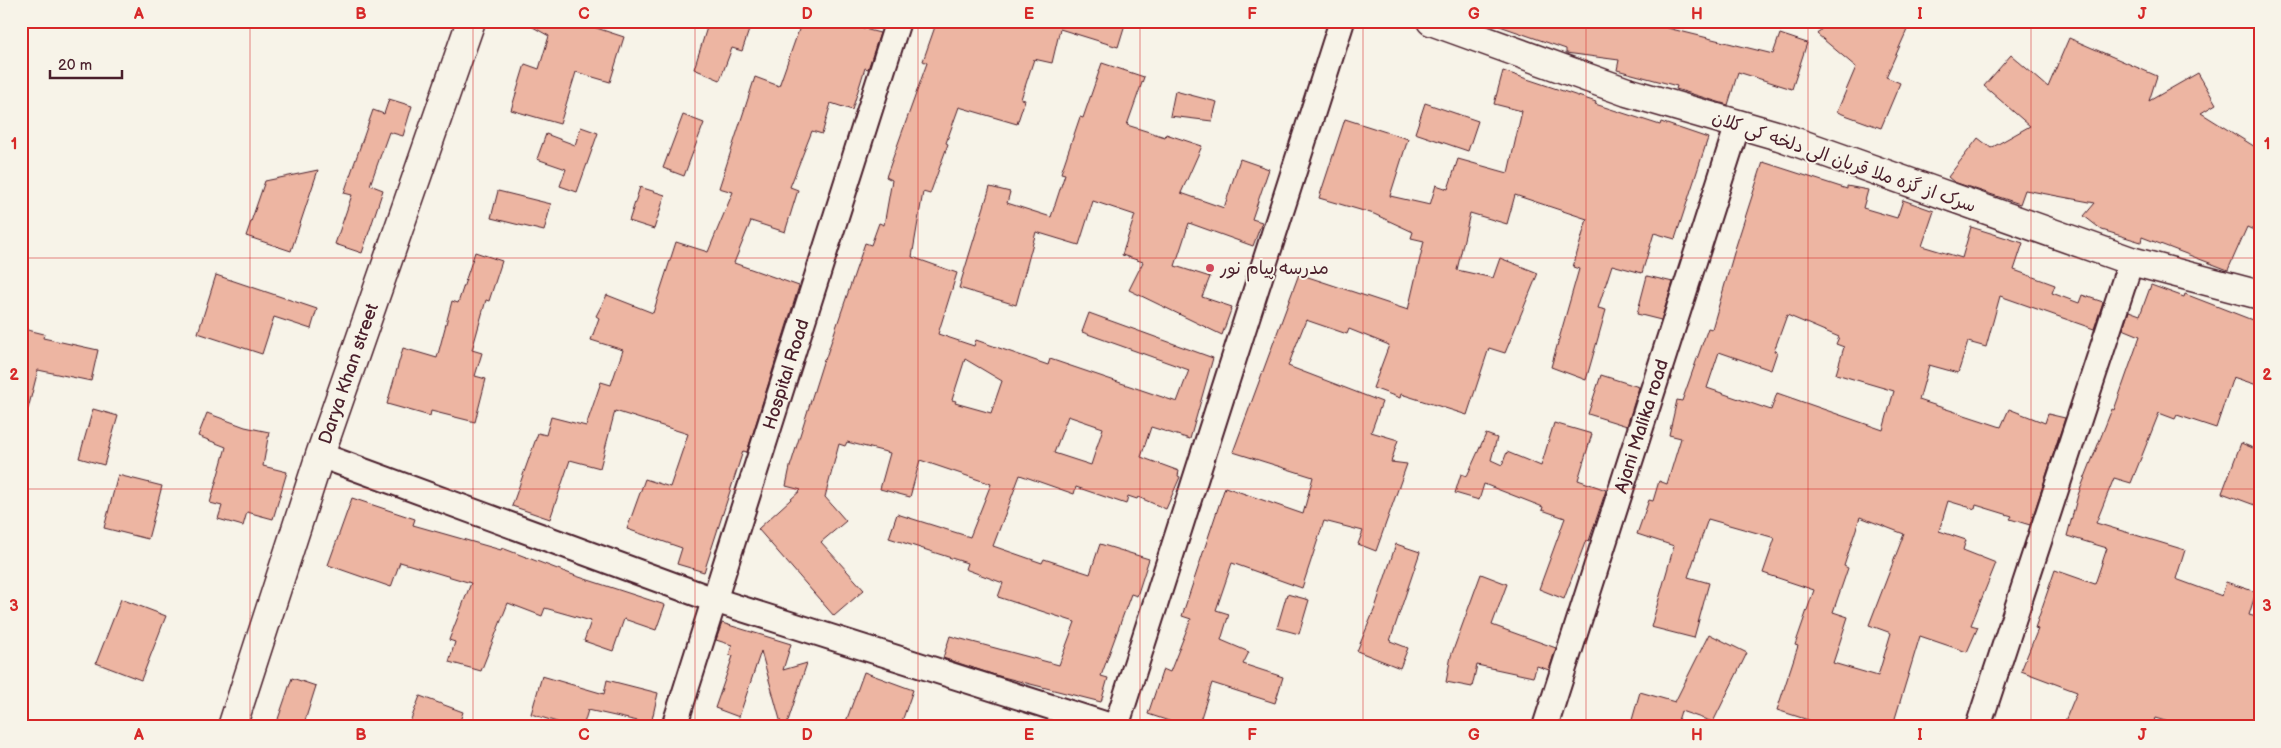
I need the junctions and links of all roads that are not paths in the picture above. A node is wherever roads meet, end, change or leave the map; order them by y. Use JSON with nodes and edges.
{"nodes":[{"id":1,"x":471,"y":21,"type":"edge"},
{"id":2,"x":898,"y":21,"type":"edge"},
{"id":3,"x":1342,"y":21,"type":"edge"},
{"id":4,"x":1431,"y":21,"type":"edge"},
{"id":5,"x":1738,"y":124,"type":"junction"},
{"id":6,"x":2131,"y":261,"type":"junction"},
{"id":7,"x":2260,"y":295,"type":"edge"},
{"id":8,"x":320,"y":455,"type":"junction"},
{"id":9,"x":714,"y":600,"type":"junction"},
{"id":10,"x":232,"y":727,"type":"edge"},
{"id":11,"x":674,"y":727,"type":"edge"},
{"id":12,"x":1115,"y":727,"type":"edge"},
{"id":13,"x":1545,"y":727,"type":"edge"},
{"id":14,"x":1978,"y":727,"type":"edge"}],
"edges":[{"from":1,"to":8,"type":"street","name":"Darya Khan street"},
{"from":2,"to":9,"type":"street","name":"Hospital Road"},
{"from":3,"to":12,"type":"street"},
{"from":4,"to":5,"type":"street","name":"سرک از گزه ملا قربان الی دلخه کی کلان"},
{"from":5,"to":6,"type":"street","name":"سرک از گزه ملا قربان الی دلخه کی کلان"},
{"from":5,"to":13,"type":"street","name":"Ajani Malika road"},
{"from":6,"to":7,"type":"street","name":"سرک از گزه ملا قربان الی دلخه کی کلان"},
{"from":6,"to":14,"type":"street"},
{"from":8,"to":9,"type":"street"},
{"from":8,"to":10,"type":"street","name":"Darya Khan street"},
{"from":9,"to":11,"type":"street","name":"Hospital Road"},
{"from":9,"to":12,"type":"street"}]}
